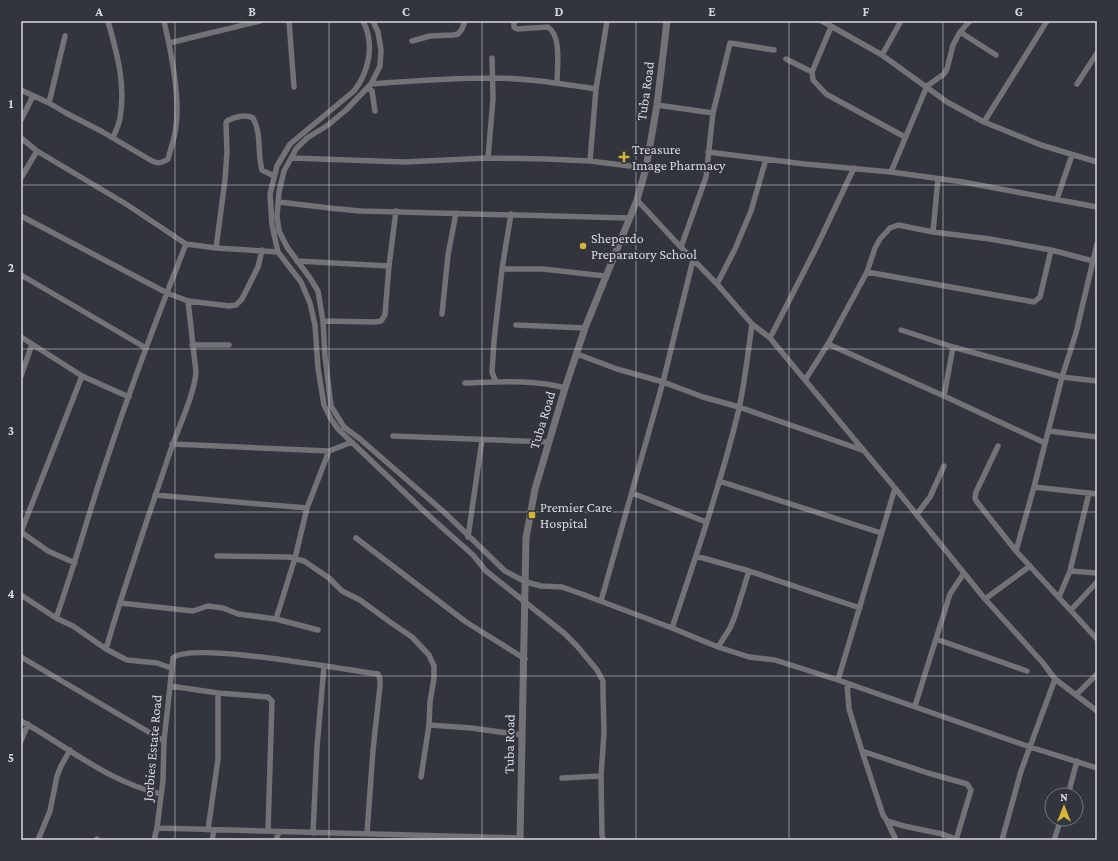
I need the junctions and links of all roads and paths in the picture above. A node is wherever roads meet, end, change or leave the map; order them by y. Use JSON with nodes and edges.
{"nodes":[{"id":1,"x":108,"y":21,"type":"edge"},
{"id":2,"x":164,"y":21,"type":"edge"},
{"id":3,"x":260,"y":21,"type":"edge"},
{"id":4,"x":289,"y":21,"type":"edge"},
{"id":5,"x":363,"y":21,"type":"edge"},
{"id":6,"x":373,"y":21,"type":"edge"},
{"id":7,"x":465,"y":21,"type":"edge"},
{"id":8,"x":514,"y":21,"type":"edge"},
{"id":9,"x":607,"y":21,"type":"edge"},
{"id":10,"x":667,"y":21,"type":"edge"},
{"id":11,"x":822,"y":21,"type":"edge"},
{"id":12,"x":901,"y":21,"type":"edge"},
{"id":13,"x":970,"y":21,"type":"edge"},
{"id":14,"x":1047,"y":21,"type":"edge"},
{"id":15,"x":831,"y":26,"type":"junction"},
{"id":16,"x":960,"y":32,"type":"junction"},
{"id":17,"x":65,"y":36,"type":"dead end"},
{"id":18,"x":412,"y":41,"type":"dead end"},
{"id":19,"x":169,"y":43,"type":"junction"},
{"id":20,"x":774,"y":50,"type":"dead end"},
{"id":21,"x":1097,"y":53,"type":"edge"},
{"id":22,"x":882,"y":55,"type":"junction"},
{"id":23,"x":996,"y":55,"type":"dead end"},
{"id":24,"x":492,"y":58,"type":"dead end"},
{"id":25,"x":786,"y":59,"type":"dead end"},
{"id":26,"x":812,"y":72,"type":"junction"},
{"id":27,"x":493,"y":78,"type":"junction"},
{"id":28,"x":557,"y":83,"type":"junction"},
{"id":29,"x":1077,"y":84,"type":"dead end"},
{"id":30,"x":369,"y":86,"type":"junction"},
{"id":31,"x":927,"y":86,"type":"junction"},
{"id":32,"x":294,"y":87,"type":"dead end"},
{"id":33,"x":596,"y":89,"type":"junction"},
{"id":34,"x":21,"y":90,"type":"edge"},
{"id":35,"x":34,"y":96,"type":"junction"},
{"id":36,"x":49,"y":102,"type":"junction"},
{"id":37,"x":657,"y":105,"type":"junction"},
{"id":38,"x":375,"y":111,"type":"dead end"},
{"id":39,"x":713,"y":113,"type":"junction"},
{"id":40,"x":21,"y":120,"type":"edge"},
{"id":41,"x":984,"y":122,"type":"junction"},
{"id":42,"x":21,"y":138,"type":"edge"},
{"id":43,"x":113,"y":138,"type":"junction"},
{"id":44,"x":905,"y":138,"type":"junction"},
{"id":45,"x":37,"y":151,"type":"junction"},
{"id":46,"x":708,"y":152,"type":"junction"},
{"id":47,"x":1072,"y":155,"type":"junction"},
{"id":48,"x":291,"y":158,"type":"junction"},
{"id":49,"x":488,"y":158,"type":"junction"},
{"id":50,"x":766,"y":159,"type":"junction"},
{"id":51,"x":590,"y":161,"type":"junction"},
{"id":52,"x":1097,"y":162,"type":"edge"},
{"id":53,"x":646,"y":168,"type":"junction"},
{"id":54,"x":854,"y":168,"type":"junction"},
{"id":55,"x":891,"y":172,"type":"junction"},
{"id":56,"x":274,"y":176,"type":"junction"},
{"id":57,"x":21,"y":178,"type":"edge"},
{"id":58,"x":938,"y":179,"type":"junction"},
{"id":59,"x":1057,"y":199,"type":"junction"},
{"id":60,"x":637,"y":200,"type":"junction"},
{"id":61,"x":278,"y":202,"type":"junction"},
{"id":62,"x":1097,"y":207,"type":"edge"},
{"id":63,"x":396,"y":211,"type":"junction"},
{"id":64,"x":456,"y":213,"type":"junction"},
{"id":65,"x":511,"y":214,"type":"junction"},
{"id":66,"x":21,"y":216,"type":"edge"},
{"id":67,"x":628,"y":218,"type":"junction"},
{"id":68,"x":933,"y":232,"type":"junction"},
{"id":69,"x":186,"y":244,"type":"junction"},
{"id":70,"x":1097,"y":244,"type":"edge"},
{"id":71,"x":681,"y":247,"type":"junction"},
{"id":72,"x":216,"y":248,"type":"junction"},
{"id":73,"x":262,"y":250,"type":"junction"},
{"id":74,"x":1051,"y":250,"type":"junction"},
{"id":75,"x":278,"y":252,"type":"junction"},
{"id":76,"x":693,"y":260,"type":"junction"},
{"id":77,"x":297,"y":262,"type":"junction"},
{"id":78,"x":1093,"y":262,"type":"junction"},
{"id":79,"x":389,"y":266,"type":"junction"},
{"id":80,"x":502,"y":269,"type":"junction"},
{"id":81,"x":867,"y":272,"type":"junction"},
{"id":82,"x":21,"y":275,"type":"edge"},
{"id":83,"x":605,"y":276,"type":"junction"},
{"id":84,"x":718,"y":284,"type":"junction"},
{"id":85,"x":167,"y":293,"type":"junction"},
{"id":86,"x":188,"y":301,"type":"junction"},
{"id":87,"x":442,"y":314,"type":"dead end"},
{"id":88,"x":323,"y":321,"type":"junction"},
{"id":89,"x":752,"y":324,"type":"junction"},
{"id":90,"x":516,"y":325,"type":"dead end"},
{"id":91,"x":585,"y":328,"type":"junction"},
{"id":92,"x":901,"y":330,"type":"dead end"},
{"id":93,"x":21,"y":337,"type":"edge"},
{"id":94,"x":770,"y":338,"type":"junction"},
{"id":95,"x":32,"y":344,"type":"junction"},
{"id":96,"x":828,"y":344,"type":"junction"},
{"id":97,"x":192,"y":345,"type":"junction"},
{"id":98,"x":229,"y":345,"type":"dead end"},
{"id":99,"x":953,"y":347,"type":"junction"},
{"id":100,"x":146,"y":348,"type":"junction"},
{"id":101,"x":576,"y":354,"type":"junction"},
{"id":102,"x":21,"y":376,"type":"edge"},
{"id":103,"x":82,"y":376,"type":"junction"},
{"id":104,"x":1062,"y":377,"type":"junction"},
{"id":105,"x":805,"y":380,"type":"junction"},
{"id":106,"x":1097,"y":381,"type":"edge"},
{"id":107,"x":496,"y":382,"type":"junction"},
{"id":108,"x":663,"y":382,"type":"junction"},
{"id":109,"x":465,"y":383,"type":"dead end"},
{"id":110,"x":565,"y":388,"type":"junction"},
{"id":111,"x":944,"y":396,"type":"junction"},
{"id":112,"x":129,"y":397,"type":"junction"},
{"id":113,"x":739,"y":407,"type":"junction"},
{"id":114,"x":1049,"y":431,"type":"junction"},
{"id":115,"x":393,"y":436,"type":"dead end"},
{"id":116,"x":1097,"y":437,"type":"edge"},
{"id":117,"x":482,"y":440,"type":"junction"},
{"id":118,"x":352,"y":442,"type":"junction"},
{"id":119,"x":548,"y":442,"type":"junction"},
{"id":120,"x":1045,"y":443,"type":"junction"},
{"id":121,"x":172,"y":444,"type":"junction"},
{"id":122,"x":998,"y":446,"type":"dead end"},
{"id":123,"x":862,"y":450,"type":"junction"},
{"id":124,"x":329,"y":451,"type":"junction"},
{"id":125,"x":944,"y":466,"type":"dead end"},
{"id":126,"x":719,"y":481,"type":"junction"},
{"id":127,"x":1034,"y":487,"type":"junction"},
{"id":128,"x":895,"y":488,"type":"junction"},
{"id":129,"x":632,"y":493,"type":"junction"},
{"id":130,"x":1089,"y":493,"type":"junction"},
{"id":131,"x":1097,"y":494,"type":"edge"},
{"id":132,"x":155,"y":495,"type":"junction"},
{"id":133,"x":307,"y":508,"type":"junction"},
{"id":134,"x":917,"y":514,"type":"junction"},
{"id":135,"x":706,"y":522,"type":"junction"},
{"id":136,"x":881,"y":533,"type":"junction"},
{"id":137,"x":468,"y":536,"type":"junction"},
{"id":138,"x":356,"y":538,"type":"dead end"},
{"id":139,"x":1016,"y":551,"type":"junction"},
{"id":140,"x":217,"y":556,"type":"dead end"},
{"id":141,"x":696,"y":556,"type":"junction"},
{"id":142,"x":295,"y":558,"type":"junction"},
{"id":143,"x":75,"y":562,"type":"junction"},
{"id":144,"x":1030,"y":566,"type":"junction"},
{"id":145,"x":749,"y":571,"type":"junction"},
{"id":146,"x":1070,"y":571,"type":"junction"},
{"id":147,"x":964,"y":573,"type":"junction"},
{"id":148,"x":1097,"y":573,"type":"edge"},
{"id":149,"x":526,"y":582,"type":"junction"},
{"id":150,"x":1097,"y":582,"type":"edge"},
{"id":151,"x":21,"y":595,"type":"edge"},
{"id":152,"x":1059,"y":597,"type":"junction"},
{"id":153,"x":985,"y":599,"type":"junction"},
{"id":154,"x":525,"y":601,"type":"junction"},
{"id":155,"x":601,"y":601,"type":"junction"},
{"id":156,"x":120,"y":603,"type":"junction"},
{"id":157,"x":860,"y":608,"type":"junction"},
{"id":158,"x":1071,"y":610,"type":"junction"},
{"id":159,"x":56,"y":618,"type":"junction"},
{"id":160,"x":276,"y":619,"type":"junction"},
{"id":161,"x":672,"y":628,"type":"junction"},
{"id":162,"x":318,"y":630,"type":"dead end"},
{"id":163,"x":936,"y":639,"type":"junction"},
{"id":164,"x":1097,"y":639,"type":"edge"},
{"id":165,"x":718,"y":647,"type":"junction"},
{"id":166,"x":106,"y":649,"type":"junction"},
{"id":167,"x":21,"y":657,"type":"edge"},
{"id":168,"x":525,"y":659,"type":"junction"},
{"id":169,"x":324,"y":666,"type":"junction"},
{"id":170,"x":171,"y":668,"type":"junction"},
{"id":171,"x":1027,"y":672,"type":"dead end"},
{"id":172,"x":1097,"y":674,"type":"edge"},
{"id":173,"x":838,"y":680,"type":"junction"},
{"id":174,"x":1055,"y":680,"type":"junction"},
{"id":175,"x":847,"y":684,"type":"junction"},
{"id":176,"x":170,"y":686,"type":"junction"},
{"id":177,"x":218,"y":693,"type":"junction"},
{"id":178,"x":1076,"y":695,"type":"junction"},
{"id":179,"x":914,"y":706,"type":"junction"},
{"id":180,"x":1097,"y":711,"type":"edge"},
{"id":181,"x":21,"y":721,"type":"edge"},
{"id":182,"x":28,"y":724,"type":"junction"},
{"id":183,"x":429,"y":725,"type":"junction"},
{"id":184,"x":522,"y":735,"type":"junction"},
{"id":185,"x":21,"y":741,"type":"edge"},
{"id":186,"x":164,"y":741,"type":"junction"},
{"id":187,"x":1030,"y":746,"type":"junction"},
{"id":188,"x":70,"y":750,"type":"junction"},
{"id":189,"x":862,"y":751,"type":"junction"},
{"id":190,"x":1077,"y":761,"type":"junction"},
{"id":191,"x":1097,"y":768,"type":"edge"},
{"id":192,"x":601,"y":776,"type":"junction"},
{"id":193,"x":421,"y":777,"type":"dead end"},
{"id":194,"x":562,"y":778,"type":"dead end"},
{"id":195,"x":1070,"y":787,"type":"edge"},
{"id":196,"x":161,"y":794,"type":"junction"},
{"id":197,"x":887,"y":821,"type":"junction"},
{"id":198,"x":1058,"y":827,"type":"edge"},
{"id":199,"x":157,"y":828,"type":"junction"},
{"id":200,"x":211,"y":830,"type":"junction"},
{"id":201,"x":268,"y":831,"type":"junction"},
{"id":202,"x":279,"y":832,"type":"junction"},
{"id":203,"x":313,"y":832,"type":"junction"},
{"id":204,"x":367,"y":834,"type":"junction"},
{"id":205,"x":458,"y":838,"type":"edge"},
{"id":206,"x":520,"y":839,"type":"edge"},
{"id":207,"x":956,"y":839,"type":"edge"},
{"id":208,"x":38,"y":840,"type":"edge"},
{"id":209,"x":154,"y":840,"type":"edge"},
{"id":210,"x":212,"y":840,"type":"edge"},
{"id":211,"x":276,"y":840,"type":"edge"},
{"id":212,"x":603,"y":840,"type":"edge"},
{"id":213,"x":896,"y":840,"type":"edge"},
{"id":214,"x":1002,"y":840,"type":"edge"},
{"id":215,"x":1054,"y":840,"type":"edge"}],
"edges":[{"from":1,"to":43,"type":"street"},
{"from":2,"to":19,"type":"street"},
{"from":3,"to":19,"type":"street"},
{"from":4,"to":32,"type":"street"},
{"from":5,"to":56,"type":"street"},
{"from":6,"to":30,"type":"street"},
{"from":7,"to":18,"type":"street"},
{"from":8,"to":28,"type":"street"},
{"from":9,"to":33,"type":"street"},
{"from":10,"to":37,"type":"street","name":"Tuba Road"},
{"from":11,"to":15,"type":"street"},
{"from":12,"to":22,"type":"street"},
{"from":13,"to":16,"type":"street"},
{"from":14,"to":41,"type":"street"},
{"from":15,"to":22,"type":"street"},
{"from":15,"to":26,"type":"street"},
{"from":16,"to":23,"type":"street"},
{"from":16,"to":31,"type":"street"},
{"from":17,"to":36,"type":"street"},
{"from":19,"to":43,"type":"street"},
{"from":20,"to":39,"type":"street"},
{"from":21,"to":29,"type":"street"},
{"from":22,"to":31,"type":"street"},
{"from":24,"to":27,"type":"street"},
{"from":25,"to":26,"type":"street"},
{"from":26,"to":44,"type":"street"},
{"from":27,"to":28,"type":"street"},
{"from":27,"to":30,"type":"street"},
{"from":27,"to":49,"type":"street"},
{"from":28,"to":33,"type":"street"},
{"from":30,"to":38,"type":"street"},
{"from":30,"to":48,"type":"street"},
{"from":31,"to":41,"type":"street"},
{"from":31,"to":44,"type":"street"},
{"from":33,"to":51,"type":"street"},
{"from":34,"to":35,"type":"street"},
{"from":35,"to":36,"type":"street"},
{"from":35,"to":40,"type":"street"},
{"from":36,"to":43,"type":"street"},
{"from":37,"to":39,"type":"street"},
{"from":37,"to":53,"type":"street","name":"Tuba Road"},
{"from":39,"to":46,"type":"street"},
{"from":41,"to":47,"type":"street"},
{"from":42,"to":45,"type":"street"},
{"from":44,"to":55,"type":"street"},
{"from":45,"to":57,"type":"street"},
{"from":45,"to":69,"type":"street"},
{"from":46,"to":50,"type":"street"},
{"from":46,"to":71,"type":"street"},
{"from":47,"to":52,"type":"street"},
{"from":47,"to":59,"type":"street"},
{"from":48,"to":49,"type":"street"},
{"from":48,"to":61,"type":"street"},
{"from":49,"to":51,"type":"street"},
{"from":50,"to":54,"type":"street"},
{"from":50,"to":84,"type":"street"},
{"from":51,"to":53,"type":"street"},
{"from":53,"to":60,"type":"street","name":"Tuba Road"},
{"from":54,"to":55,"type":"street"},
{"from":54,"to":94,"type":"street"},
{"from":55,"to":58,"type":"street"},
{"from":56,"to":72,"type":"street"},
{"from":56,"to":75,"type":"street"},
{"from":58,"to":59,"type":"street"},
{"from":58,"to":68,"type":"street"},
{"from":59,"to":62,"type":"street"},
{"from":60,"to":67,"type":"street","name":"Tuba Road"},
{"from":60,"to":71,"type":"street"},
{"from":61,"to":63,"type":"street"},
{"from":61,"to":77,"type":"street"},
{"from":63,"to":64,"type":"street"},
{"from":63,"to":79,"type":"street"},
{"from":64,"to":65,"type":"street"},
{"from":64,"to":87,"type":"street"},
{"from":65,"to":67,"type":"street"},
{"from":65,"to":80,"type":"street"},
{"from":66,"to":85,"type":"street"},
{"from":67,"to":83,"type":"street","name":"Tuba Road"},
{"from":68,"to":74,"type":"street"},
{"from":68,"to":81,"type":"street"},
{"from":69,"to":72,"type":"street"},
{"from":69,"to":85,"type":"street"},
{"from":70,"to":78,"type":"street"},
{"from":71,"to":76,"type":"street"},
{"from":72,"to":73,"type":"street"},
{"from":73,"to":75,"type":"street"},
{"from":73,"to":86,"type":"street"},
{"from":74,"to":78,"type":"street"},
{"from":74,"to":81,"type":"street"},
{"from":75,"to":118,"type":"street"},
{"from":76,"to":84,"type":"street"},
{"from":76,"to":108,"type":"street"},
{"from":77,"to":79,"type":"street"},
{"from":77,"to":88,"type":"street"},
{"from":78,"to":104,"type":"street"},
{"from":79,"to":88,"type":"street"},
{"from":80,"to":83,"type":"street"},
{"from":80,"to":107,"type":"street"},
{"from":81,"to":96,"type":"street"},
{"from":82,"to":100,"type":"street"},
{"from":83,"to":91,"type":"street","name":"Tuba Road"},
{"from":84,"to":89,"type":"street"},
{"from":85,"to":86,"type":"street"},
{"from":85,"to":100,"type":"street"},
{"from":86,"to":97,"type":"street"},
{"from":88,"to":137,"type":"street"},
{"from":89,"to":94,"type":"street"},
{"from":89,"to":113,"type":"street"},
{"from":90,"to":91,"type":"street"},
{"from":91,"to":101,"type":"street","name":"Tuba Road"},
{"from":92,"to":99,"type":"street"},
{"from":93,"to":95,"type":"street"},
{"from":94,"to":105,"type":"street"},
{"from":95,"to":102,"type":"street"},
{"from":95,"to":103,"type":"street"},
{"from":96,"to":105,"type":"street"},
{"from":96,"to":111,"type":"street"},
{"from":97,"to":98,"type":"street"},
{"from":97,"to":121,"type":"street"},
{"from":99,"to":104,"type":"street"},
{"from":99,"to":111,"type":"street"},
{"from":100,"to":112,"type":"street"},
{"from":101,"to":108,"type":"street"},
{"from":101,"to":110,"type":"street","name":"Tuba Road"},
{"from":103,"to":112,"type":"street"},
{"from":103,"to":143,"type":"street"},
{"from":104,"to":106,"type":"street"},
{"from":104,"to":114,"type":"street"},
{"from":105,"to":123,"type":"street"},
{"from":107,"to":109,"type":"street"},
{"from":107,"to":110,"type":"street"},
{"from":108,"to":113,"type":"street"},
{"from":108,"to":129,"type":"street"},
{"from":110,"to":119,"type":"street","name":"Tuba Road"},
{"from":111,"to":120,"type":"street"},
{"from":112,"to":143,"type":"street"},
{"from":113,"to":123,"type":"street"},
{"from":113,"to":126,"type":"street"},
{"from":114,"to":116,"type":"street"},
{"from":114,"to":120,"type":"street"},
{"from":115,"to":117,"type":"street"},
{"from":117,"to":119,"type":"street"},
{"from":117,"to":137,"type":"street"},
{"from":118,"to":124,"type":"street"},
{"from":118,"to":154,"type":"street"},
{"from":119,"to":149,"type":"street","name":"Tuba Road"},
{"from":120,"to":127,"type":"street"},
{"from":121,"to":124,"type":"street"},
{"from":121,"to":132,"type":"street"},
{"from":122,"to":139,"type":"street"},
{"from":123,"to":128,"type":"street"},
{"from":124,"to":133,"type":"street"},
{"from":125,"to":134,"type":"street"},
{"from":126,"to":135,"type":"street"},
{"from":126,"to":136,"type":"street"},
{"from":127,"to":130,"type":"street"},
{"from":127,"to":139,"type":"street"},
{"from":128,"to":134,"type":"street"},
{"from":128,"to":136,"type":"street"},
{"from":129,"to":135,"type":"street"},
{"from":129,"to":155,"type":"street"},
{"from":130,"to":131,"type":"street"},
{"from":130,"to":146,"type":"street"},
{"from":132,"to":133,"type":"street"},
{"from":132,"to":156,"type":"street"},
{"from":133,"to":142,"type":"street"},
{"from":134,"to":147,"type":"street"},
{"from":135,"to":141,"type":"street"},
{"from":136,"to":157,"type":"street"},
{"from":137,"to":149,"type":"street"},
{"from":138,"to":168,"type":"street"},
{"from":139,"to":144,"type":"street"},
{"from":140,"to":142,"type":"street"},
{"from":141,"to":145,"type":"street"},
{"from":141,"to":161,"type":"street"},
{"from":142,"to":160,"type":"street"},
{"from":142,"to":183,"type":"street"},
{"from":143,"to":159,"type":"street"},
{"from":144,"to":152,"type":"street"},
{"from":144,"to":153,"type":"street"},
{"from":145,"to":157,"type":"street"},
{"from":145,"to":165,"type":"street"},
{"from":146,"to":148,"type":"street"},
{"from":146,"to":152,"type":"street"},
{"from":147,"to":153,"type":"street"},
{"from":147,"to":163,"type":"street"},
{"from":149,"to":154,"type":"street","name":"Tuba Road"},
{"from":149,"to":155,"type":"street"},
{"from":150,"to":158,"type":"street"},
{"from":151,"to":159,"type":"street"},
{"from":152,"to":158,"type":"street"},
{"from":153,"to":174,"type":"street"},
{"from":154,"to":168,"type":"street","name":"Tuba Road"},
{"from":154,"to":192,"type":"street"},
{"from":155,"to":161,"type":"street"},
{"from":156,"to":160,"type":"street"},
{"from":156,"to":166,"type":"street"},
{"from":157,"to":173,"type":"street"},
{"from":158,"to":164,"type":"street"},
{"from":159,"to":166,"type":"street"},
{"from":160,"to":162,"type":"street"},
{"from":161,"to":165,"type":"street"},
{"from":163,"to":171,"type":"street"},
{"from":163,"to":179,"type":"street"},
{"from":165,"to":173,"type":"street"},
{"from":166,"to":170,"type":"street"},
{"from":167,"to":186,"type":"street"},
{"from":168,"to":184,"type":"street","name":"Tuba Road"},
{"from":169,"to":170,"type":"street","name":"Jorbies Estate Road"},
{"from":169,"to":203,"type":"street"},
{"from":169,"to":204,"type":"street"},
{"from":170,"to":176,"type":"street","name":"Jorbies Estate Road"},
{"from":172,"to":178,"type":"street"},
{"from":173,"to":175,"type":"street"},
{"from":174,"to":178,"type":"street"},
{"from":174,"to":187,"type":"street"},
{"from":175,"to":179,"type":"street"},
{"from":175,"to":189,"type":"street"},
{"from":176,"to":177,"type":"street"},
{"from":176,"to":186,"type":"street","name":"Jorbies Estate Road"},
{"from":177,"to":200,"type":"street"},
{"from":177,"to":201,"type":"street"},
{"from":178,"to":180,"type":"street"},
{"from":179,"to":187,"type":"street"},
{"from":181,"to":182,"type":"street"},
{"from":182,"to":185,"type":"street"},
{"from":182,"to":188,"type":"street"},
{"from":183,"to":184,"type":"street"},
{"from":183,"to":193,"type":"street"},
{"from":184,"to":206,"type":"street","name":"Tuba Road"},
{"from":186,"to":196,"type":"street","name":"Jorbies Estate Road"},
{"from":187,"to":190,"type":"street"},
{"from":187,"to":214,"type":"street"},
{"from":188,"to":196,"type":"street"},
{"from":188,"to":208,"type":"street"},
{"from":189,"to":197,"type":"street"},
{"from":189,"to":207,"type":"street"},
{"from":190,"to":191,"type":"street"},
{"from":190,"to":195,"type":"street"},
{"from":192,"to":194,"type":"street"},
{"from":192,"to":212,"type":"street"},
{"from":196,"to":199,"type":"street","name":"Jorbies Estate Road"},
{"from":197,"to":207,"type":"street"},
{"from":197,"to":213,"type":"street"},
{"from":198,"to":215,"type":"street"},
{"from":199,"to":200,"type":"street"},
{"from":199,"to":209,"type":"street","name":"Jorbies Estate Road"},
{"from":200,"to":201,"type":"street"},
{"from":200,"to":210,"type":"street"},
{"from":201,"to":202,"type":"street"},
{"from":202,"to":203,"type":"street"},
{"from":202,"to":211,"type":"street"},
{"from":203,"to":204,"type":"street"},
{"from":204,"to":205,"type":"street"},
{"from":205,"to":206,"type":"street"}]}
